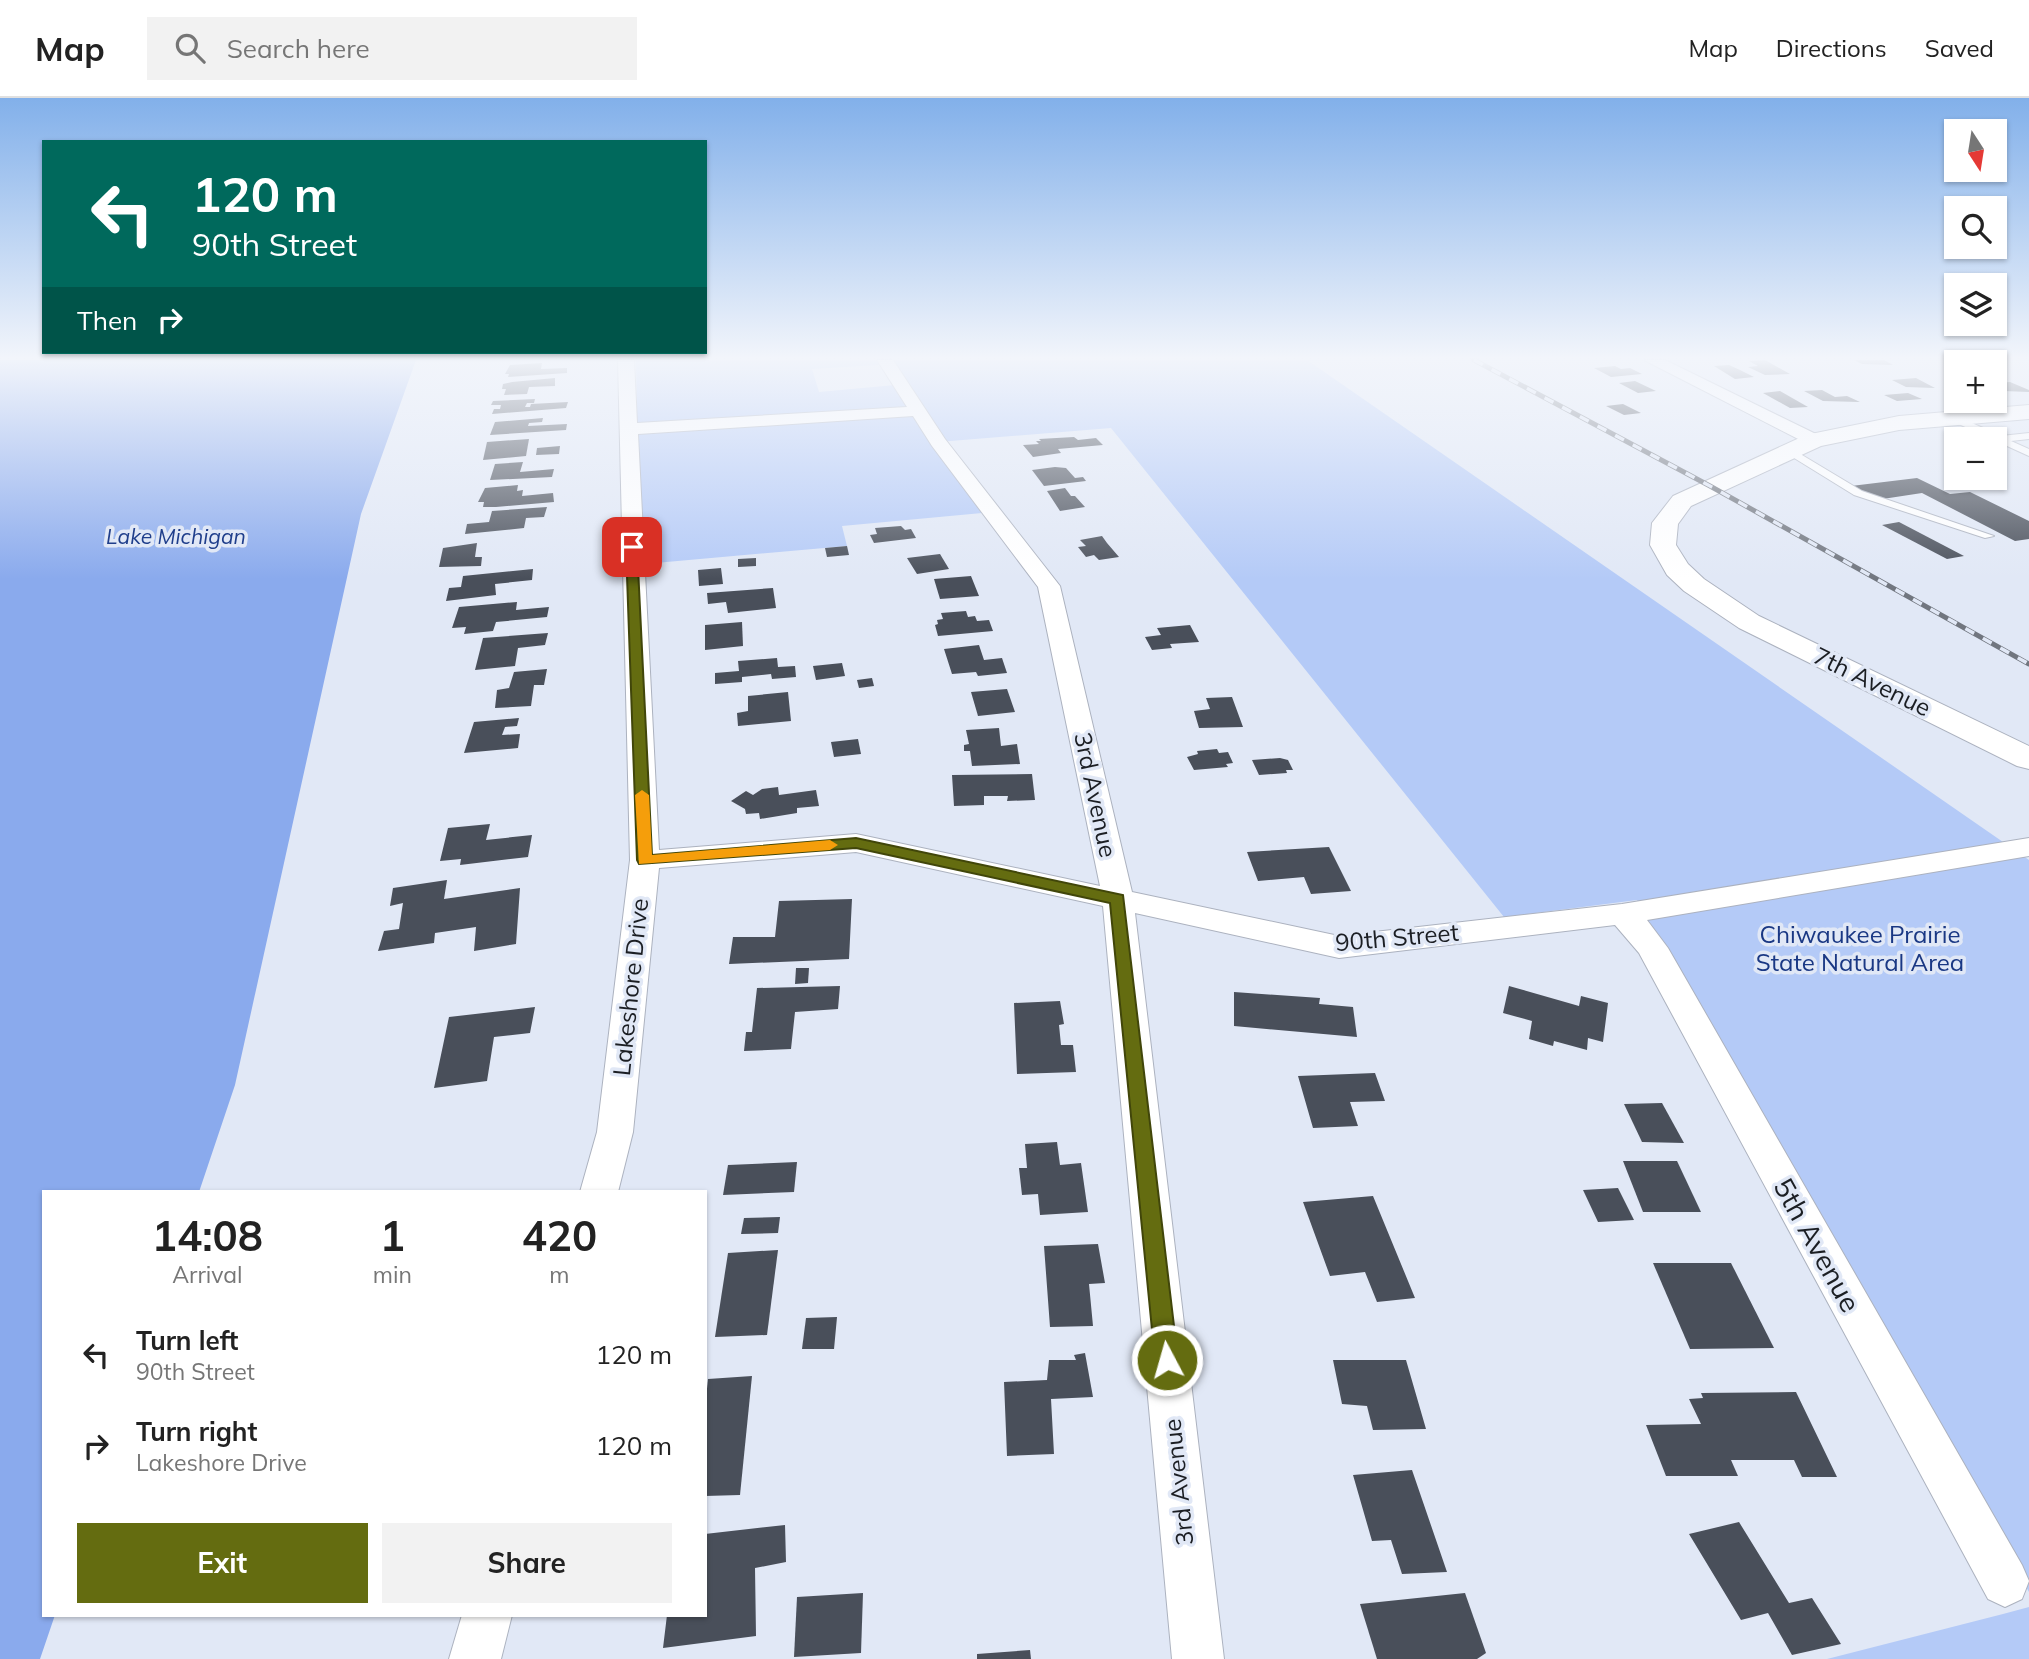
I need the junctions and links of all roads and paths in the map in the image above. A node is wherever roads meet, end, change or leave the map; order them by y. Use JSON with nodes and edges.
{"nodes":[{"id":1,"x":627,"y":433,"type":"edge"},
{"id":2,"x":933,"y":433,"type":"edge"},
{"id":3,"x":1800,"y":433,"type":"edge"},
{"id":4,"x":1850,"y":433,"type":"edge"},
{"id":5,"x":2029,"y":436,"type":"edge"},
{"id":6,"x":2007,"y":438,"type":"edge"},
{"id":7,"x":1814,"y":440,"type":"junction"},
{"id":8,"x":2007,"y":442,"type":"edge"},
{"id":9,"x":1789,"y":451,"type":"junction"},
{"id":10,"x":2029,"y":453,"type":"edge"},
{"id":11,"x":1989,"y":536,"type":"dead end"},
{"id":12,"x":2029,"y":759,"type":"edge"},
{"id":13,"x":2029,"y":848,"type":"edge"},
{"id":14,"x":645,"y":860,"type":"junction"},
{"id":15,"x":1118,"y":899,"type":"junction"},
{"id":16,"x":1622,"y":914,"type":"junction"},
{"id":17,"x":600,"y":1190,"type":"edge"},
{"id":18,"x":2005,"y":1582,"type":"dead end"},
{"id":19,"x":486,"y":1617,"type":"edge"},
{"id":20,"x":475,"y":1659,"type":"edge"},
{"id":21,"x":1198,"y":1659,"type":"edge"}],
"edges":[{"from":1,"to":14,"type":"street","name":"Lakeshore Drive"},
{"from":2,"to":15,"type":"street","name":"3rd Avenue"},
{"from":3,"to":7,"type":"street"},
{"from":4,"to":7,"type":"street","name":"7th Avenue"},
{"from":5,"to":6,"type":"lane"},
{"from":7,"to":9,"type":"street","name":"7th Avenue"},
{"from":8,"to":10,"type":"lane"},
{"from":9,"to":11,"type":"lane"},
{"from":9,"to":12,"type":"street","name":"7th Avenue"},
{"from":13,"to":16,"type":"street","name":"90th Street"},
{"from":14,"to":15,"type":"street","name":"90th Street"},
{"from":14,"to":17,"type":"street","name":"Lakeshore Drive"},
{"from":15,"to":16,"type":"street","name":"90th Street"},
{"from":15,"to":21,"type":"street","name":"3rd Avenue"},
{"from":16,"to":18,"type":"street","name":"5th Avenue"},
{"from":19,"to":20,"type":"street"}]}
